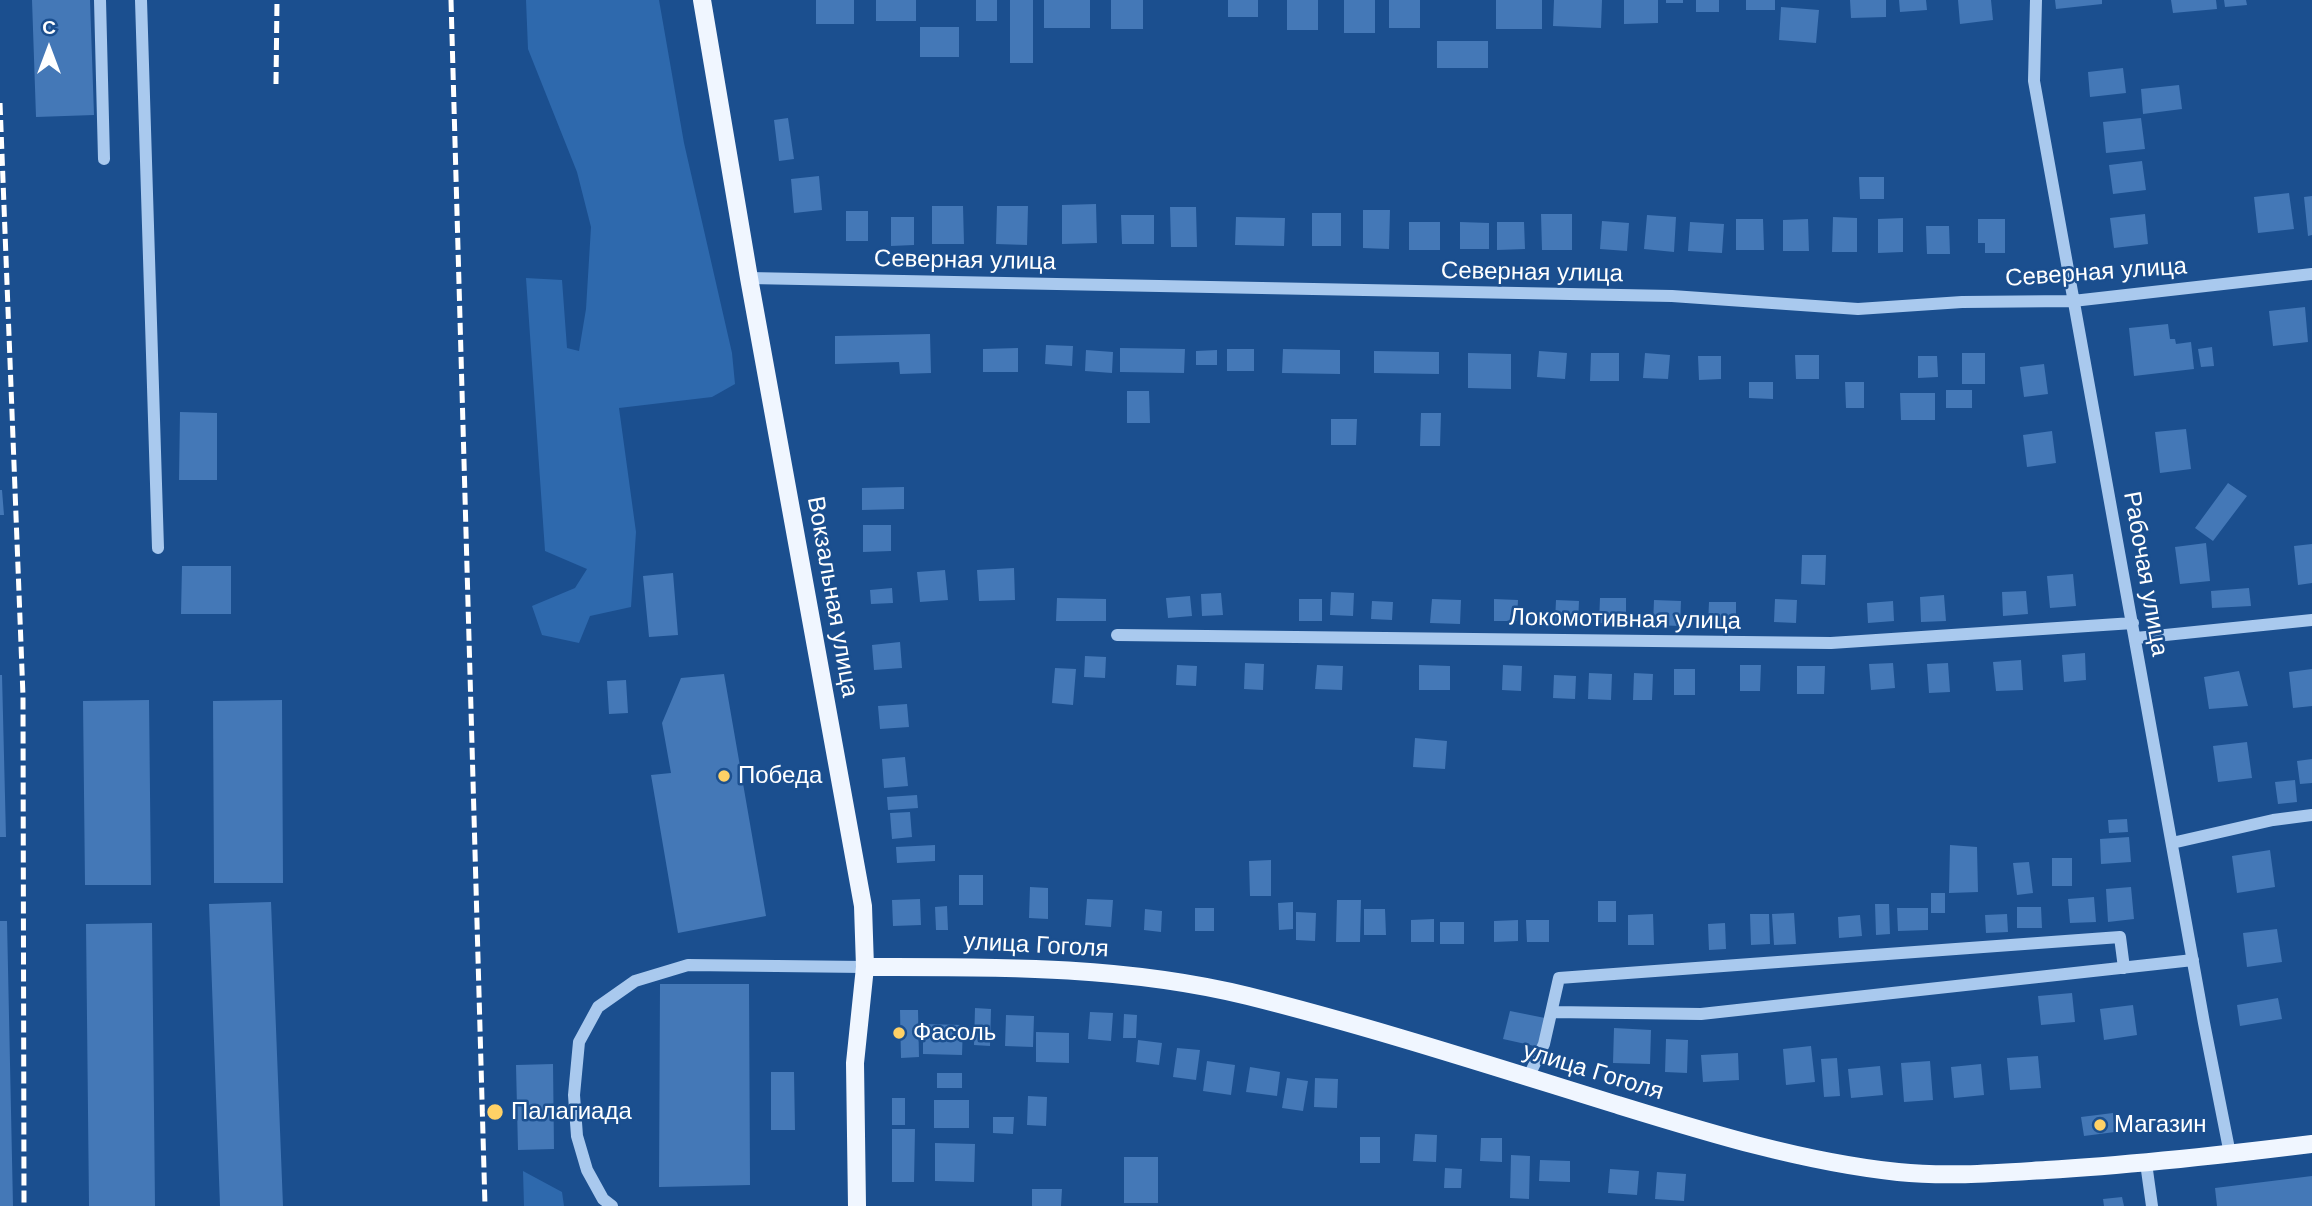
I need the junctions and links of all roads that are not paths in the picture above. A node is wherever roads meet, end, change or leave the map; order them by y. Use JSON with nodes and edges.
{"nodes":[{"id":1,"x":100,"y":0,"type":"edge"},
{"id":2,"x":141,"y":0,"type":"edge"},
{"id":3,"x":702,"y":0,"type":"edge"},
{"id":4,"x":2036,"y":0,"type":"edge"},
{"id":5,"x":104,"y":159,"type":"dead end"},
{"id":6,"x":2312,"y":274,"type":"edge"},
{"id":7,"x":749,"y":278,"type":"junction"},
{"id":8,"x":2073,"y":301,"type":"junction"},
{"id":9,"x":158,"y":548,"type":"dead end"},
{"id":10,"x":2312,"y":620,"type":"edge"},
{"id":11,"x":2133,"y":622,"type":"junction"},
{"id":12,"x":1117,"y":635,"type":"dead end"},
{"id":13,"x":2136,"y":638,"type":"junction"},
{"id":14,"x":2312,"y":815,"type":"edge"},
{"id":15,"x":2172,"y":843,"type":"junction"},
{"id":16,"x":2193,"y":960,"type":"junction"},
{"id":17,"x":864,"y":967,"type":"junction"},
{"id":18,"x":2124,"y":968,"type":"junction"},
{"id":19,"x":1552,"y":1012,"type":"junction"},
{"id":20,"x":1528,"y":1078,"type":"junction"},
{"id":21,"x":2312,"y":1144,"type":"edge"},
{"id":22,"x":2230,"y":1154,"type":"junction"},
{"id":23,"x":2146,"y":1163,"type":"junction"},
{"id":24,"x":612,"y":1206,"type":"edge"},
{"id":25,"x":857,"y":1206,"type":"edge"},
{"id":26,"x":2151,"y":1206,"type":"edge"}],
"edges":[{"from":1,"to":5,"type":"street"},
{"from":2,"to":9,"type":"street"},
{"from":3,"to":7,"type":"main road","name":"Вокзальная улица"},
{"from":4,"to":8,"type":"street","name":"Рабочая улица"},
{"from":6,"to":8,"type":"street","name":"Северная улица"},
{"from":7,"to":8,"type":"street","name":"Северная улица"},
{"from":7,"to":17,"type":"main road","name":"Вокзальная улица"},
{"from":8,"to":11,"type":"street","name":"Рабочая улица"},
{"from":10,"to":13,"type":"street"},
{"from":11,"to":12,"type":"street","name":"Локомотивная улица"},
{"from":11,"to":13,"type":"street","name":"Рабочая улица"},
{"from":13,"to":15,"type":"street","name":"Рабочая улица"},
{"from":14,"to":15,"type":"street"},
{"from":15,"to":16,"type":"street","name":"Рабочая улица"},
{"from":16,"to":18,"type":"street"},
{"from":16,"to":22,"type":"street","name":"Рабочая улица"},
{"from":17,"to":20,"type":"main road","name":"улица Гоголя"},
{"from":17,"to":24,"type":"street"},
{"from":17,"to":25,"type":"main road","name":"Вокзальная улица"},
{"from":18,"to":19,"type":"street"},
{"from":18,"to":19,"type":"street"},
{"from":19,"to":20,"type":"street"},
{"from":20,"to":23,"type":"main road","name":"улица Гоголя"},
{"from":21,"to":22,"type":"main road","name":"улица Гоголя"},
{"from":22,"to":23,"type":"main road","name":"улица Гоголя"},
{"from":23,"to":26,"type":"street"}]}
